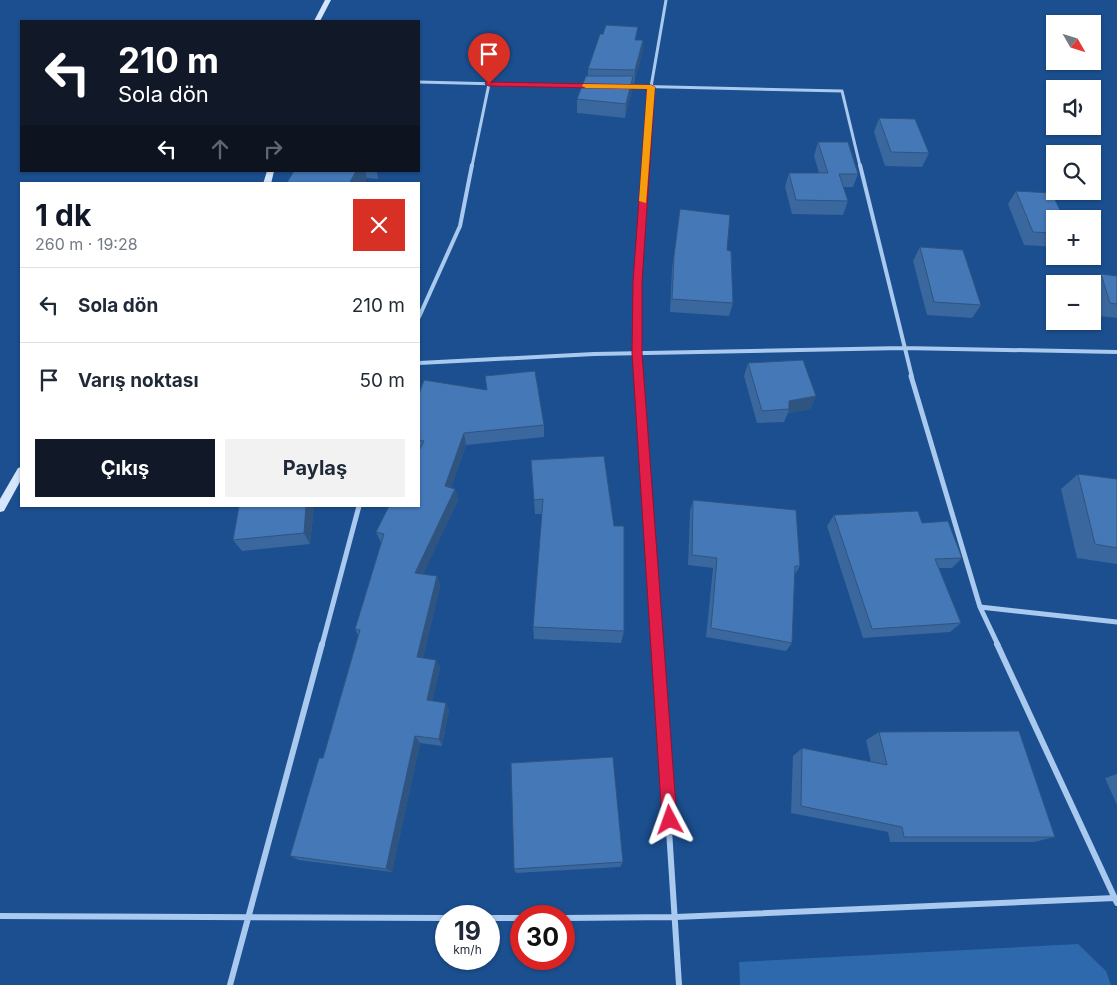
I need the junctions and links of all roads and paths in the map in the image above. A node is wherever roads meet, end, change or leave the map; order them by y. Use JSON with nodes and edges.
{"nodes":[{"id":1,"x":328,"y":0,"type":"edge"},
{"id":2,"x":666,"y":0,"type":"edge"},
{"id":3,"x":318,"y":20,"type":"edge"},
{"id":4,"x":420,"y":82,"type":"edge"},
{"id":5,"x":489,"y":84,"type":"junction"},
{"id":6,"x":594,"y":86,"type":"edge"},
{"id":7,"x":622,"y":86,"type":"edge"},
{"id":8,"x":651,"y":87,"type":"junction"},
{"id":9,"x":420,"y":315,"type":"edge"},
{"id":10,"x":903,"y":348,"type":"junction"},
{"id":11,"x":1117,"y":352,"type":"edge"},
{"id":12,"x":637,"y":353,"type":"junction"},
{"id":13,"x":420,"y":363,"type":"edge"},
{"id":14,"x":20,"y":473,"type":"edge"},
{"id":15,"x":359,"y":507,"type":"edge"},
{"id":16,"x":0,"y":508,"type":"edge"},
{"id":17,"x":980,"y":607,"type":"junction"},
{"id":18,"x":1117,"y":622,"type":"edge"},
{"id":19,"x":1116,"y":901,"type":"edge"},
{"id":20,"x":0,"y":916,"type":"edge"},
{"id":21,"x":248,"y":917,"type":"junction"},
{"id":22,"x":676,"y":917,"type":"junction"},
{"id":23,"x":435,"y":918,"type":"edge"},
{"id":24,"x":575,"y":918,"type":"edge"},
{"id":25,"x":230,"y":985,"type":"edge"},
{"id":26,"x":679,"y":985,"type":"edge"}],
"edges":[{"from":1,"to":3,"type":"street"},
{"from":2,"to":8,"type":"street"},
{"from":4,"to":5,"type":"street"},
{"from":5,"to":6,"type":"street"},
{"from":5,"to":9,"type":"street"},
{"from":7,"to":8,"type":"street"},
{"from":8,"to":10,"type":"street"},
{"from":8,"to":12,"type":"street"},
{"from":10,"to":11,"type":"street"},
{"from":10,"to":12,"type":"street"},
{"from":10,"to":17,"type":"street"},
{"from":12,"to":13,"type":"street"},
{"from":12,"to":22,"type":"street"},
{"from":14,"to":16,"type":"street"},
{"from":15,"to":21,"type":"street"},
{"from":17,"to":18,"type":"street"},
{"from":17,"to":19,"type":"street"},
{"from":19,"to":22,"type":"street"},
{"from":20,"to":21,"type":"street"},
{"from":21,"to":23,"type":"street"},
{"from":21,"to":25,"type":"street"},
{"from":22,"to":24,"type":"street"},
{"from":22,"to":26,"type":"street"}]}
